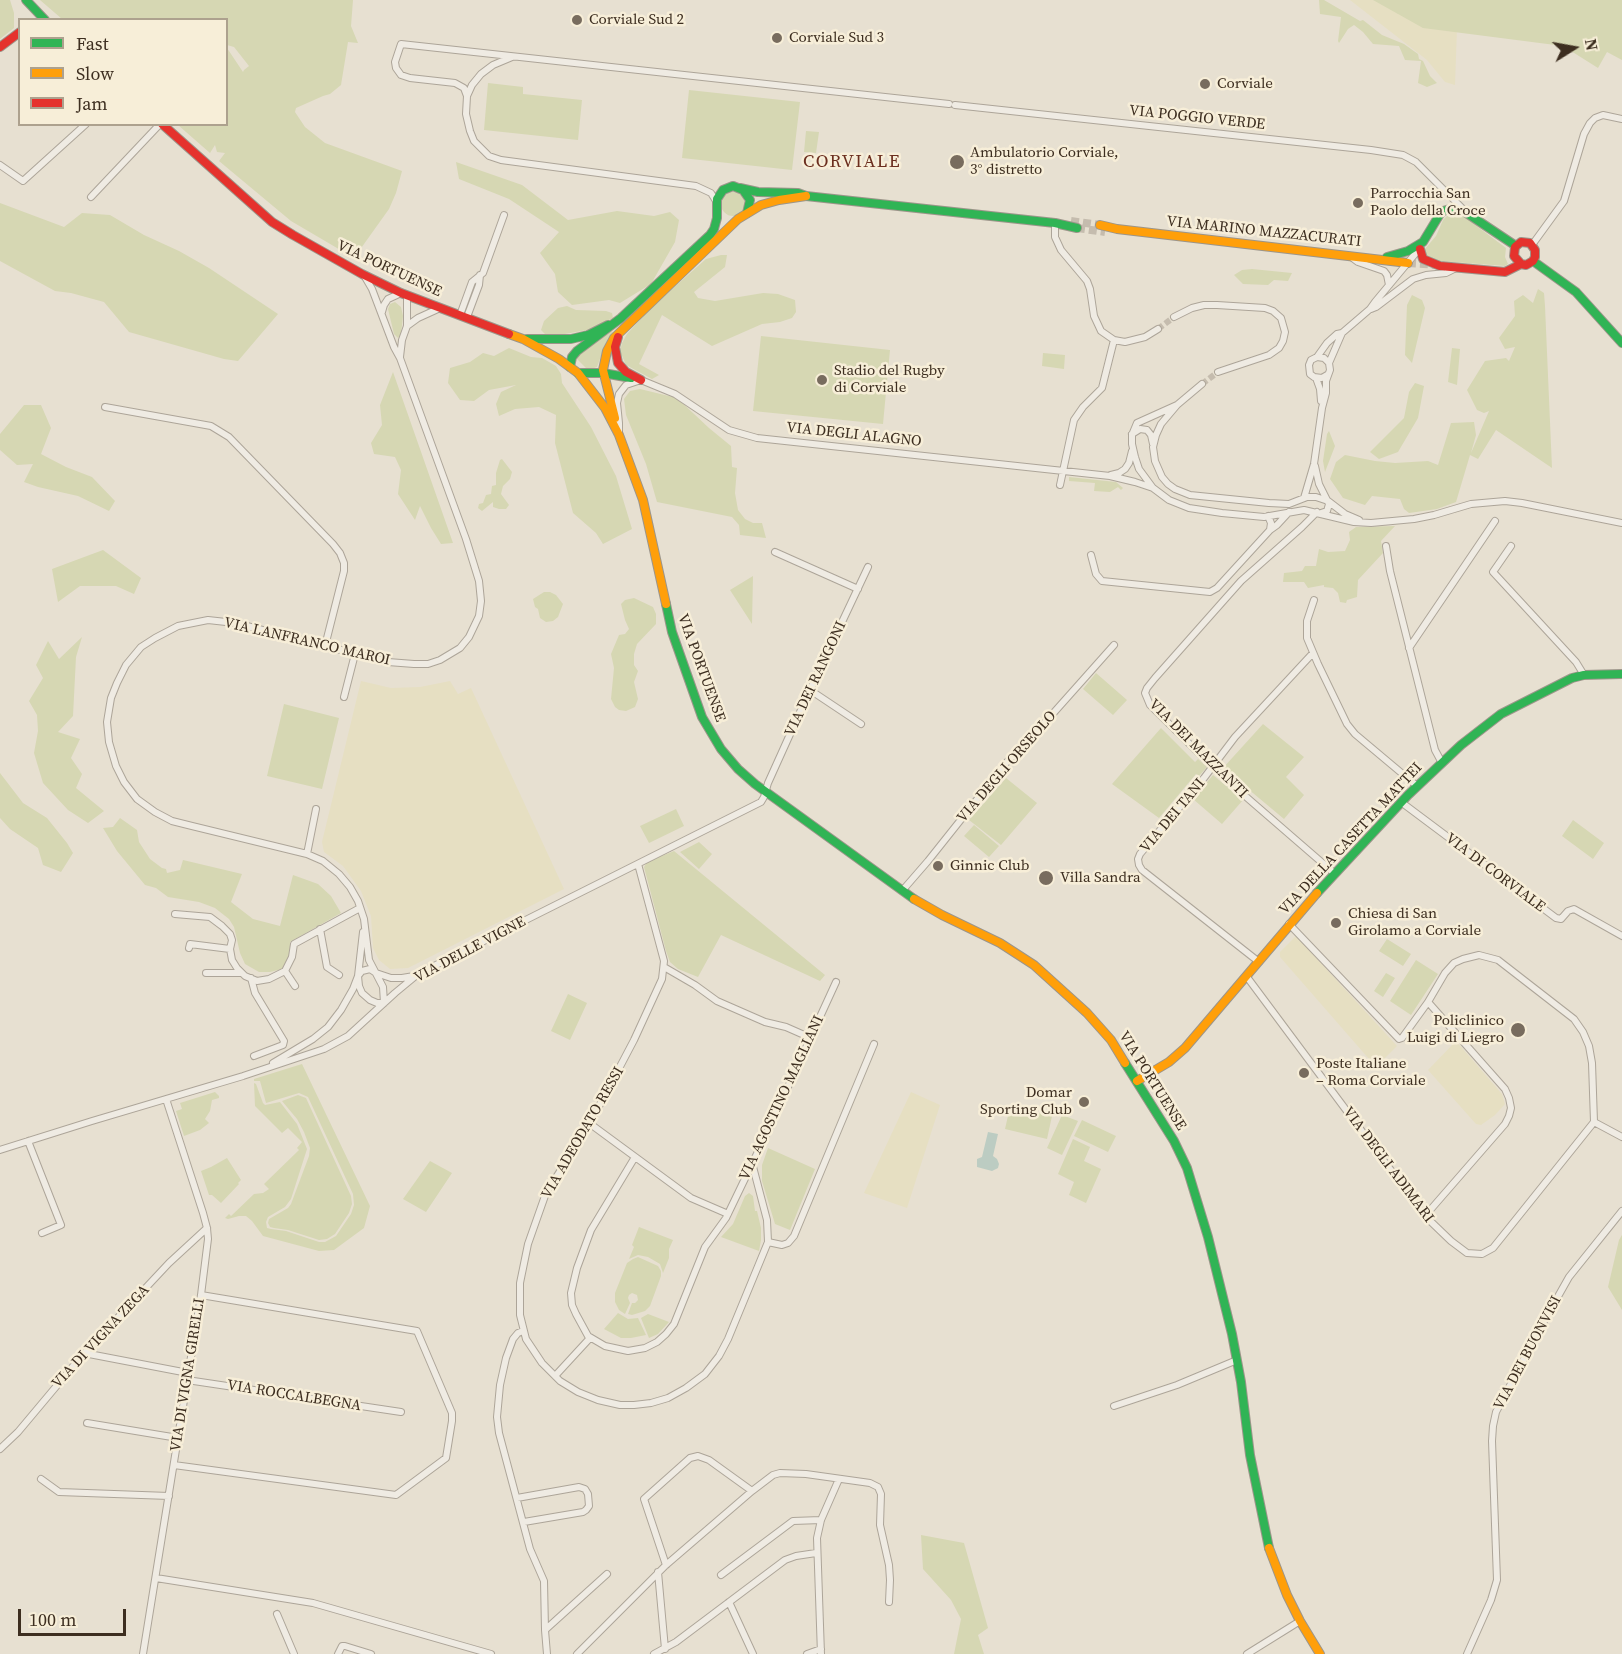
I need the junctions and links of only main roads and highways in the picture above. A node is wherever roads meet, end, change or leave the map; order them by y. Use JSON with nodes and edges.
{"nodes":[{"id":1,"x":26,"y":0,"type":"edge"},
{"id":2,"x":40,"y":18,"type":"edge"},
{"id":3,"x":18,"y":34,"type":"edge"},
{"id":4,"x":0,"y":47,"type":"edge"},
{"id":5,"x":163,"y":126,"type":"edge"},
{"id":6,"x":740,"y":188,"type":"junction"},
{"id":7,"x":806,"y":196,"type":"junction"},
{"id":8,"x":717,"y":205,"type":"junction"},
{"id":9,"x":747,"y":213,"type":"junction"},
{"id":10,"x":738,"y":219,"type":"junction"},
{"id":11,"x":1074,"y":224,"type":"tunnel mouth"},
{"id":12,"x":1102,"y":228,"type":"tunnel mouth"},
{"id":13,"x":1421,"y":245,"type":"junction"},
{"id":14,"x":1516,"y":246,"type":"junction"},
{"id":15,"x":1372,"y":258,"type":"junction"},
{"id":16,"x":1533,"y":261,"type":"junction"},
{"id":17,"x":1408,"y":263,"type":"tunnel mouth"},
{"id":18,"x":1521,"y":264,"type":"junction"},
{"id":19,"x":621,"y":318,"type":"junction"},
{"id":20,"x":622,"y":330,"type":"junction"},
{"id":21,"x":523,"y":339,"type":"junction"},
{"id":22,"x":1622,"y":343,"type":"edge"},
{"id":23,"x":570,"y":367,"type":"junction"},
{"id":24,"x":578,"y":374,"type":"junction"},
{"id":25,"x":603,"y":374,"type":"junction"},
{"id":26,"x":619,"y":435,"type":"junction"},
{"id":27,"x":1622,"y":674,"type":"edge"},
{"id":28,"x":1137,"y":1081,"type":"junction"},
{"id":29,"x":1320,"y":1654,"type":"edge"}],
"edges":[{"from":1,"to":2,"type":"main road"},
{"from":3,"to":4,"type":"main road"},
{"from":5,"to":21,"type":"main road","name":"VIA PORTUENSE"},
{"from":6,"to":7,"type":"main road"},
{"from":6,"to":8,"type":"main road"},
{"from":6,"to":9,"type":"main road"},
{"from":7,"to":9,"type":"main road"},
{"from":7,"to":11,"type":"main road"},
{"from":8,"to":10,"type":"main road"},
{"from":8,"to":19,"type":"main road"},
{"from":9,"to":10,"type":"main road"},
{"from":10,"to":20,"type":"main road"},
{"from":12,"to":15,"type":"main road","name":"VIA MARINO MAZZACURATI"},
{"from":13,"to":14,"type":"main road"},
{"from":13,"to":15,"type":"main road"},
{"from":13,"to":18,"type":"main road"},
{"from":14,"to":16,"type":"main road"},
{"from":14,"to":18,"type":"main road"},
{"from":15,"to":17,"type":"main road","name":"VIA MARINO MAZZACURATI"},
{"from":16,"to":18,"type":"main road"},
{"from":16,"to":22,"type":"main road"},
{"from":19,"to":21,"type":"main road"},
{"from":19,"to":23,"type":"main road"},
{"from":20,"to":25,"type":"main road"},
{"from":20,"to":25,"type":"main road","name":"VIA DEGLI ALAGNO"},
{"from":21,"to":23,"type":"main road","name":"VIA PORTUENSE"},
{"from":23,"to":24,"type":"main road","name":"VIA PORTUENSE"},
{"from":24,"to":25,"type":"main road","name":"VIA DEGLI ALAGNO"},
{"from":24,"to":26,"type":"main road","name":"VIA PORTUENSE"},
{"from":25,"to":26,"type":"main road"},
{"from":26,"to":28,"type":"main road","name":"VIA PORTUENSE"},
{"from":27,"to":28,"type":"main road","name":"VIA DELLA CASETTA MATTEI"},
{"from":28,"to":29,"type":"main road","name":"VIA PORTUENSE"}]}
